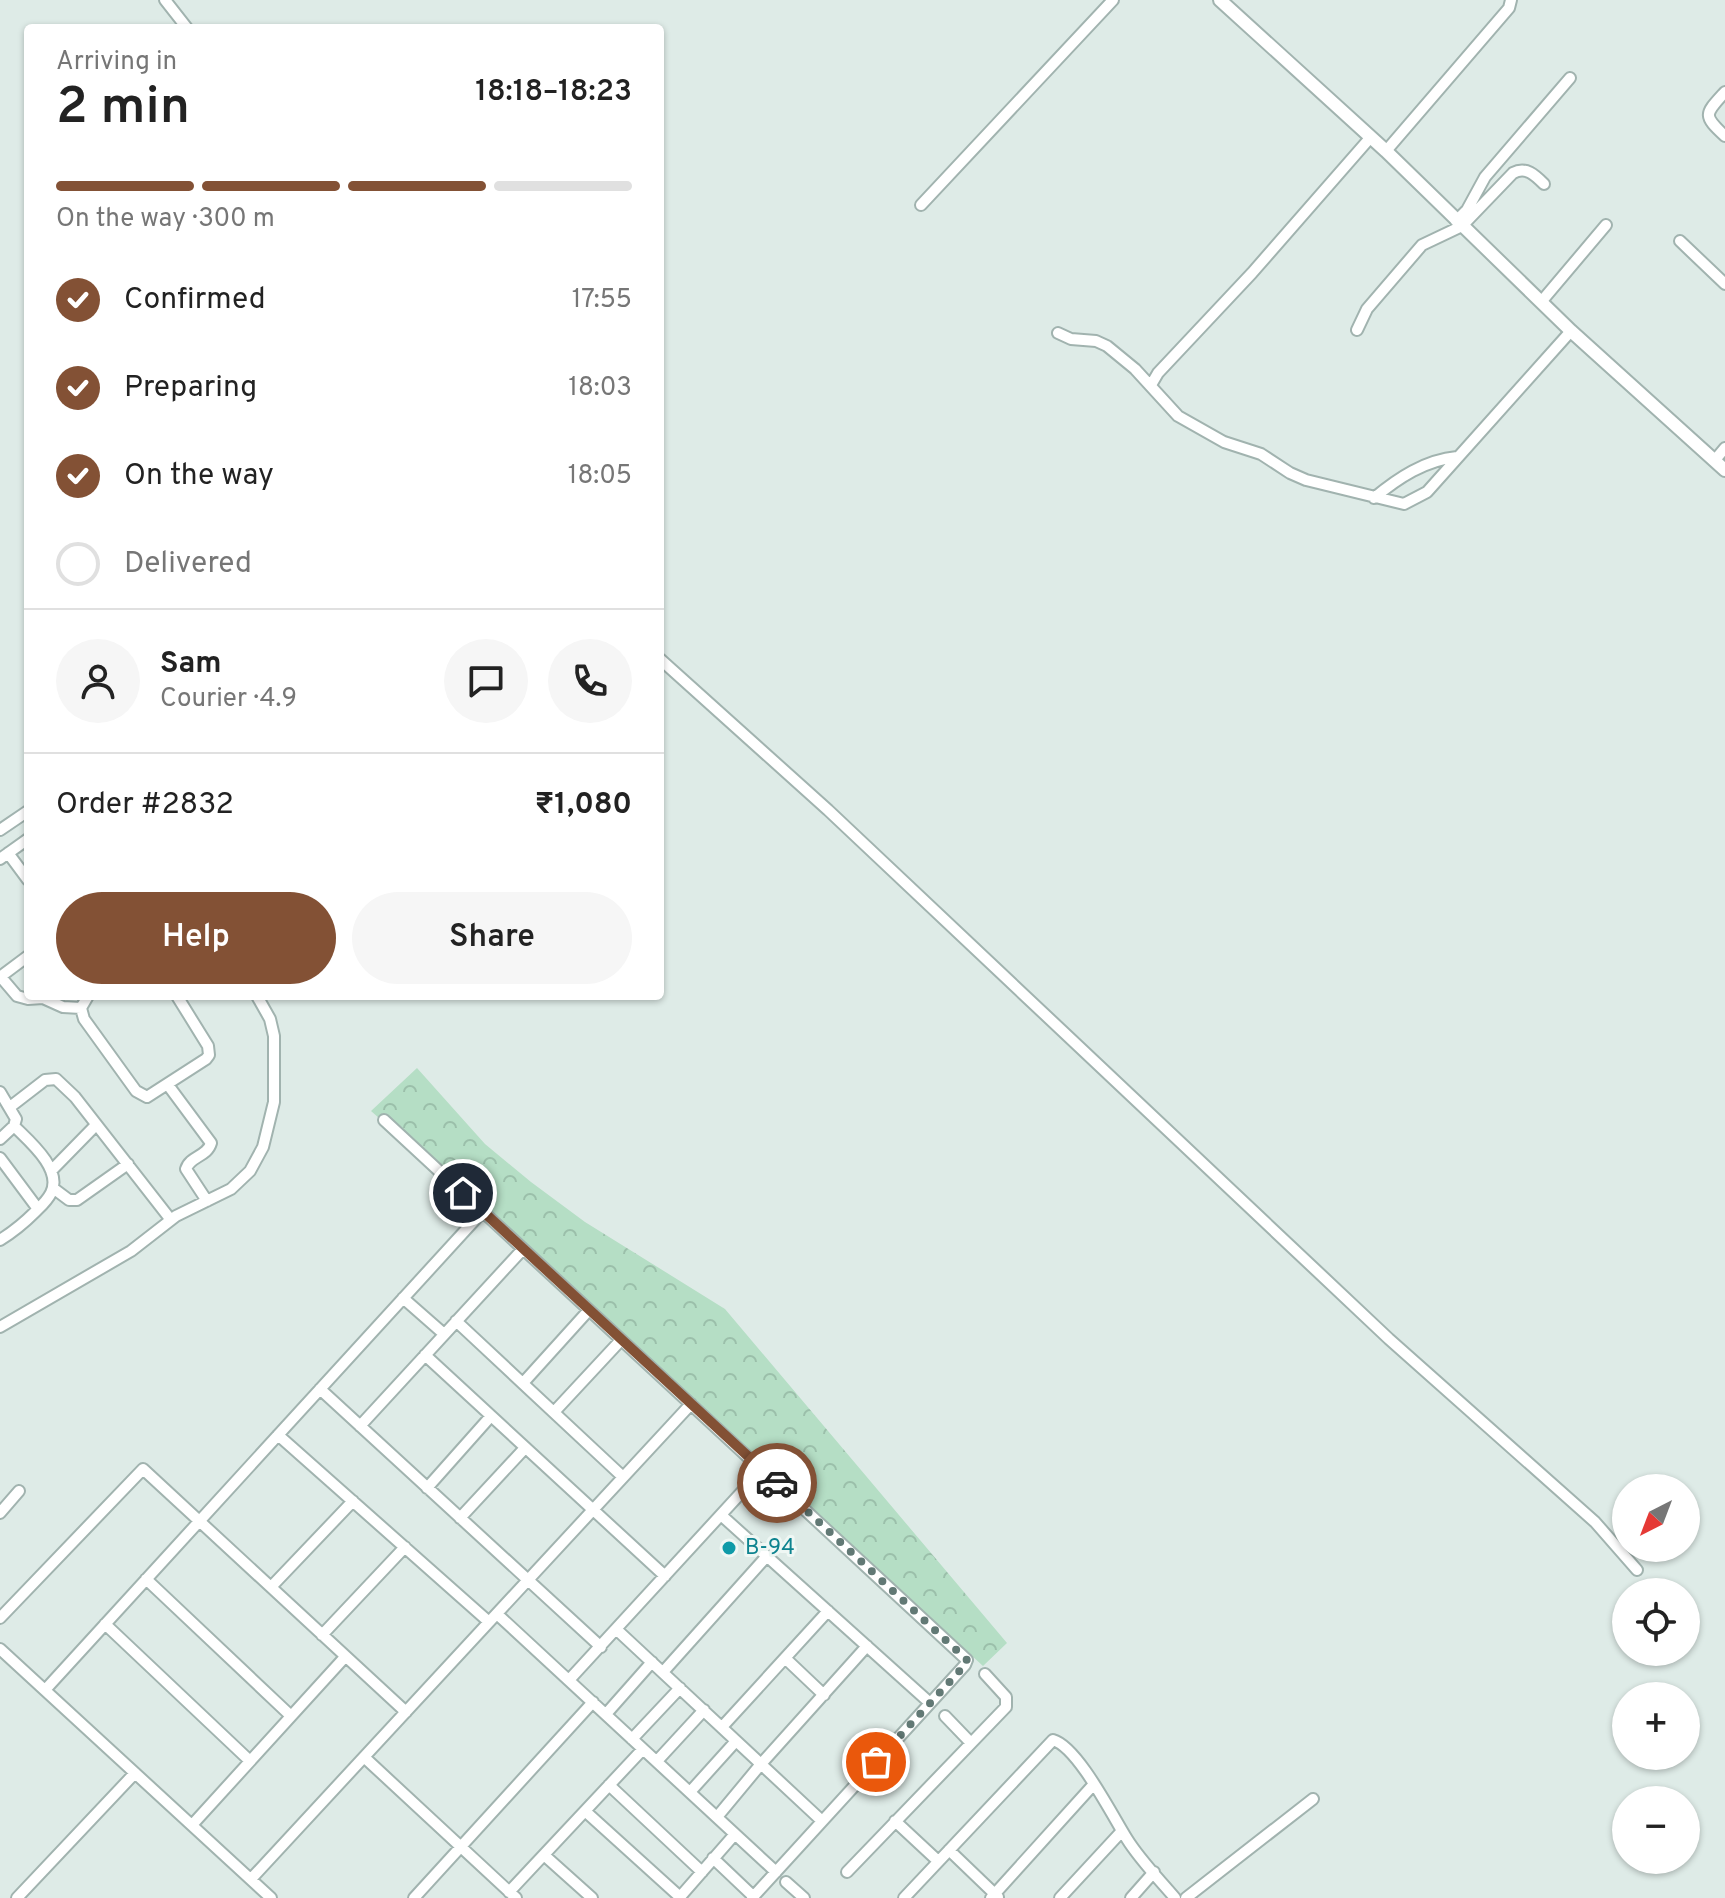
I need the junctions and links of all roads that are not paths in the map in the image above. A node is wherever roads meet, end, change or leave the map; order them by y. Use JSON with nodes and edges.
{"nodes":[{"id":1,"x":165,"y":0,"type":"edge"},
{"id":2,"x":1113,"y":0,"type":"edge"},
{"id":3,"x":1220,"y":0,"type":"edge"},
{"id":4,"x":1511,"y":0,"type":"edge"},
{"id":5,"x":184,"y":24,"type":"edge"},
{"id":6,"x":1570,"y":78,"type":"dead end"},
{"id":7,"x":1725,"y":92,"type":"edge"},
{"id":8,"x":1725,"y":136,"type":"edge"},
{"id":9,"x":1370,"y":138,"type":"junction"},
{"id":10,"x":1386,"y":151,"type":"junction"},
{"id":11,"x":1544,"y":184,"type":"dead end"},
{"id":12,"x":921,"y":205,"type":"dead end"},
{"id":13,"x":1459,"y":223,"type":"junction"},
{"id":14,"x":1606,"y":225,"type":"dead end"},
{"id":15,"x":1680,"y":241,"type":"dead end"},
{"id":16,"x":1725,"y":284,"type":"edge"},
{"id":17,"x":1541,"y":302,"type":"junction"},
{"id":18,"x":1357,"y":330,"type":"dead end"},
{"id":19,"x":1571,"y":331,"type":"junction"},
{"id":20,"x":1058,"y":333,"type":"dead end"},
{"id":21,"x":1151,"y":385,"type":"junction"},
{"id":22,"x":1725,"y":448,"type":"edge"},
{"id":23,"x":1457,"y":457,"type":"junction"},
{"id":24,"x":1715,"y":460,"type":"junction"},
{"id":25,"x":1725,"y":470,"type":"edge"},
{"id":26,"x":1374,"y":498,"type":"junction"},
{"id":27,"x":664,"y":663,"type":"edge"},
{"id":28,"x":24,"y":814,"type":"edge"},
{"id":29,"x":1,"y":829,"type":"edge"},
{"id":30,"x":8,"y":853,"type":"edge"},
{"id":31,"x":24,"y":875,"type":"edge"},
{"id":32,"x":24,"y":959,"type":"edge"},
{"id":33,"x":0,"y":976,"type":"edge"},
{"id":34,"x":24,"y":998,"type":"edge"},
{"id":35,"x":47,"y":1000,"type":"edge"},
{"id":36,"x":86,"y":1000,"type":"edge"},
{"id":37,"x":179,"y":1000,"type":"edge"},
{"id":38,"x":259,"y":1000,"type":"edge"},
{"id":39,"x":81,"y":1008,"type":"junction"},
{"id":40,"x":168,"y":1085,"type":"junction"},
{"id":41,"x":0,"y":1092,"type":"edge"},
{"id":42,"x":10,"y":1107,"type":"junction"},
{"id":43,"x":384,"y":1120,"type":"dead end"},
{"id":44,"x":96,"y":1125,"type":"junction"},
{"id":45,"x":14,"y":1126,"type":"junction"},
{"id":46,"x":0,"y":1139,"type":"edge"},
{"id":47,"x":0,"y":1158,"type":"edge"},
{"id":48,"x":128,"y":1164,"type":"junction"},
{"id":49,"x":51,"y":1171,"type":"junction"},
{"id":50,"x":53,"y":1188,"type":"junction"},
{"id":51,"x":207,"y":1201,"type":"junction"},
{"id":52,"x":38,"y":1209,"type":"junction"},
{"id":53,"x":483,"y":1211,"type":"junction"},
{"id":54,"x":171,"y":1220,"type":"junction"},
{"id":55,"x":0,"y":1240,"type":"edge"},
{"id":56,"x":523,"y":1249,"type":"junction"},
{"id":57,"x":403,"y":1298,"type":"junction"},
{"id":58,"x":589,"y":1310,"type":"junction"},
{"id":59,"x":456,"y":1321,"type":"junction"},
{"id":60,"x":0,"y":1327,"type":"edge"},
{"id":61,"x":444,"y":1334,"type":"junction"},
{"id":62,"x":621,"y":1340,"type":"junction"},
{"id":63,"x":425,"y":1355,"type":"junction"},
{"id":64,"x":523,"y":1383,"type":"junction"},
{"id":65,"x":320,"y":1389,"type":"junction"},
{"id":66,"x":691,"y":1404,"type":"junction"},
{"id":67,"x":554,"y":1412,"type":"junction"},
{"id":68,"x":491,"y":1416,"type":"junction"},
{"id":69,"x":360,"y":1426,"type":"junction"},
{"id":70,"x":278,"y":1435,"type":"junction"},
{"id":71,"x":525,"y":1448,"type":"junction"},
{"id":72,"x":762,"y":1470,"type":"junction"},
{"id":73,"x":623,"y":1477,"type":"junction"},
{"id":74,"x":427,"y":1488,"type":"junction"},
{"id":75,"x":19,"y":1491,"type":"dead end"},
{"id":76,"x":353,"y":1501,"type":"junction"},
{"id":77,"x":593,"y":1510,"type":"junction"},
{"id":78,"x":0,"y":1513,"type":"edge"},
{"id":79,"x":721,"y":1515,"type":"junction"},
{"id":80,"x":460,"y":1518,"type":"junction"},
{"id":81,"x":199,"y":1521,"type":"junction"},
{"id":82,"x":405,"y":1547,"type":"junction"},
{"id":83,"x":767,"y":1556,"type":"junction"},
{"id":84,"x":1637,"y":1570,"type":"dead end"},
{"id":85,"x":665,"y":1576,"type":"junction"},
{"id":86,"x":146,"y":1579,"type":"junction"},
{"id":87,"x":528,"y":1580,"type":"junction"},
{"id":88,"x":271,"y":1587,"type":"junction"},
{"id":89,"x":828,"y":1611,"type":"junction"},
{"id":90,"x":0,"y":1618,"type":"edge"},
{"id":91,"x":493,"y":1618,"type":"junction"},
{"id":92,"x":105,"y":1624,"type":"junction"},
{"id":93,"x":616,"y":1629,"type":"junction"},
{"id":94,"x":322,"y":1635,"type":"junction"},
{"id":95,"x":867,"y":1646,"type":"junction"},
{"id":96,"x":601,"y":1647,"type":"junction"},
{"id":97,"x":0,"y":1649,"type":"edge"},
{"id":98,"x":345,"y":1657,"type":"junction"},
{"id":99,"x":785,"y":1658,"type":"junction"},
{"id":100,"x":652,"y":1662,"type":"junction"},
{"id":101,"x":663,"y":1672,"type":"junction"},
{"id":102,"x":985,"y":1674,"type":"dead end"},
{"id":103,"x":569,"y":1680,"type":"junction"},
{"id":104,"x":680,"y":1688,"type":"junction"},
{"id":105,"x":45,"y":1690,"type":"junction"},
{"id":106,"x":824,"y":1695,"type":"junction"},
{"id":107,"x":593,"y":1702,"type":"junction"},
{"id":108,"x":930,"y":1703,"type":"junction"},
{"id":109,"x":704,"y":1710,"type":"junction"},
{"id":110,"x":406,"y":1712,"type":"junction"},
{"id":111,"x":606,"y":1714,"type":"junction"},
{"id":112,"x":291,"y":1716,"type":"junction"},
{"id":113,"x":945,"y":1716,"type":"dead end"},
{"id":114,"x":722,"y":1727,"type":"junction"},
{"id":115,"x":632,"y":1739,"type":"junction"},
{"id":116,"x":736,"y":1741,"type":"junction"},
{"id":117,"x":971,"y":1743,"type":"junction"},
{"id":118,"x":643,"y":1749,"type":"junction"},
{"id":119,"x":364,"y":1757,"type":"junction"},
{"id":120,"x":250,"y":1761,"type":"junction"},
{"id":121,"x":657,"y":1761,"type":"junction"},
{"id":122,"x":761,"y":1764,"type":"junction"},
{"id":123,"x":135,"y":1773,"type":"junction"},
{"id":124,"x":1094,"y":1784,"type":"junction"},
{"id":125,"x":609,"y":1785,"type":"junction"},
{"id":126,"x":690,"y":1792,"type":"junction"},
{"id":127,"x":1313,"y":1799,"type":"dead end"},
{"id":128,"x":585,"y":1811,"type":"junction"},
{"id":129,"x":717,"y":1817,"type":"junction"},
{"id":130,"x":822,"y":1821,"type":"junction"},
{"id":131,"x":895,"y":1821,"type":"junction"},
{"id":132,"x":192,"y":1825,"type":"junction"},
{"id":133,"x":1122,"y":1831,"type":"junction"},
{"id":134,"x":735,"y":1834,"type":"junction"},
{"id":135,"x":461,"y":1847,"type":"junction"},
{"id":136,"x":949,"y":1850,"type":"junction"},
{"id":137,"x":544,"y":1855,"type":"junction"},
{"id":138,"x":713,"y":1858,"type":"junction"},
{"id":139,"x":938,"y":1861,"type":"junction"},
{"id":140,"x":702,"y":1872,"type":"junction"},
{"id":141,"x":776,"y":1872,"type":"junction"},
{"id":142,"x":847,"y":1872,"type":"dead end"},
{"id":143,"x":1154,"y":1872,"type":"junction"},
{"id":144,"x":251,"y":1879,"type":"junction"},
{"id":145,"x":786,"y":1882,"type":"dead end"},
{"id":146,"x":513,"y":1895,"type":"edge"},
{"id":147,"x":995,"y":1896,"type":"edge"},
{"id":148,"x":679,"y":1897,"type":"edge"},
{"id":149,"x":753,"y":1897,"type":"edge"},
{"id":150,"x":17,"y":1898,"type":"edge"},
{"id":151,"x":271,"y":1898,"type":"edge"},
{"id":152,"x":414,"y":1898,"type":"edge"},
{"id":153,"x":592,"y":1898,"type":"edge"},
{"id":154,"x":804,"y":1898,"type":"edge"},
{"id":155,"x":904,"y":1898,"type":"edge"},
{"id":156,"x":1060,"y":1898,"type":"edge"},
{"id":157,"x":1131,"y":1898,"type":"edge"},
{"id":158,"x":1175,"y":1898,"type":"edge"},
{"id":159,"x":1186,"y":1898,"type":"edge"}],
"edges":[{"from":1,"to":5,"type":"street"},
{"from":2,"to":12,"type":"street"},
{"from":3,"to":9,"type":"street"},
{"from":4,"to":10,"type":"street"},
{"from":6,"to":13,"type":"street"},
{"from":7,"to":8,"type":"street"},
{"from":9,"to":10,"type":"street"},
{"from":9,"to":21,"type":"street"},
{"from":10,"to":13,"type":"street"},
{"from":11,"to":13,"type":"street"},
{"from":13,"to":17,"type":"street"},
{"from":13,"to":18,"type":"street"},
{"from":14,"to":17,"type":"street"},
{"from":15,"to":16,"type":"street"},
{"from":17,"to":19,"type":"street"},
{"from":19,"to":23,"type":"street"},
{"from":19,"to":24,"type":"street"},
{"from":20,"to":21,"type":"street"},
{"from":21,"to":26,"type":"street"},
{"from":22,"to":24,"type":"street"},
{"from":23,"to":26,"type":"street"},
{"from":23,"to":26,"type":"street"},
{"from":24,"to":25,"type":"street"},
{"from":27,"to":84,"type":"street"},
{"from":28,"to":29,"type":"street"},
{"from":29,"to":30,"type":"street"},
{"from":30,"to":31,"type":"street"},
{"from":32,"to":33,"type":"street"},
{"from":33,"to":34,"type":"street"},
{"from":35,"to":39,"type":"street"},
{"from":36,"to":39,"type":"street"},
{"from":37,"to":40,"type":"street"},
{"from":38,"to":51,"type":"street"},
{"from":39,"to":40,"type":"street"},
{"from":40,"to":51,"type":"street"},
{"from":41,"to":42,"type":"street"},
{"from":42,"to":44,"type":"street"},
{"from":42,"to":45,"type":"street"},
{"from":43,"to":53,"type":"street"},
{"from":44,"to":48,"type":"street"},
{"from":44,"to":49,"type":"street"},
{"from":45,"to":46,"type":"street"},
{"from":45,"to":49,"type":"street"},
{"from":47,"to":52,"type":"street"},
{"from":48,"to":50,"type":"street"},
{"from":48,"to":54,"type":"street"},
{"from":49,"to":50,"type":"street"},
{"from":50,"to":52,"type":"street"},
{"from":51,"to":54,"type":"street"},
{"from":52,"to":55,"type":"street"},
{"from":53,"to":56,"type":"street"},
{"from":53,"to":57,"type":"street"},
{"from":54,"to":60,"type":"street"},
{"from":56,"to":58,"type":"street"},
{"from":56,"to":59,"type":"street"},
{"from":57,"to":61,"type":"street"},
{"from":57,"to":65,"type":"street"},
{"from":58,"to":62,"type":"street"},
{"from":58,"to":64,"type":"street"},
{"from":59,"to":61,"type":"street"},
{"from":59,"to":64,"type":"street"},
{"from":61,"to":63,"type":"street"},
{"from":62,"to":66,"type":"street"},
{"from":62,"to":67,"type":"street"},
{"from":63,"to":68,"type":"street"},
{"from":63,"to":69,"type":"street"},
{"from":64,"to":67,"type":"street"},
{"from":65,"to":69,"type":"street"},
{"from":65,"to":70,"type":"street"},
{"from":66,"to":72,"type":"street"},
{"from":66,"to":73,"type":"street"},
{"from":67,"to":73,"type":"street"},
{"from":68,"to":71,"type":"street"},
{"from":68,"to":74,"type":"street"},
{"from":69,"to":74,"type":"street"},
{"from":70,"to":76,"type":"street"},
{"from":70,"to":81,"type":"street"},
{"from":71,"to":77,"type":"street"},
{"from":71,"to":80,"type":"street"},
{"from":72,"to":79,"type":"street"},
{"from":72,"to":108,"type":"street"},
{"from":73,"to":77,"type":"street"},
{"from":74,"to":80,"type":"street"},
{"from":75,"to":78,"type":"street"},
{"from":76,"to":82,"type":"street"},
{"from":76,"to":88,"type":"street"},
{"from":77,"to":85,"type":"street"},
{"from":77,"to":87,"type":"street"},
{"from":79,"to":83,"type":"street"},
{"from":79,"to":85,"type":"street"},
{"from":80,"to":87,"type":"street"},
{"from":81,"to":86,"type":"street"},
{"from":81,"to":88,"type":"street"},
{"from":81,"to":90,"type":"street"},
{"from":82,"to":91,"type":"street"},
{"from":82,"to":94,"type":"street"},
{"from":83,"to":89,"type":"street"},
{"from":83,"to":101,"type":"street"},
{"from":85,"to":93,"type":"street"},
{"from":86,"to":92,"type":"street"},
{"from":86,"to":112,"type":"street"},
{"from":87,"to":91,"type":"street"},
{"from":87,"to":96,"type":"street"},
{"from":88,"to":94,"type":"street"},
{"from":89,"to":95,"type":"street"},
{"from":89,"to":99,"type":"street"},
{"from":91,"to":103,"type":"street"},
{"from":91,"to":110,"type":"street"},
{"from":92,"to":105,"type":"street"},
{"from":92,"to":120,"type":"street"},
{"from":93,"to":96,"type":"street"},
{"from":93,"to":100,"type":"street"},
{"from":94,"to":98,"type":"street"},
{"from":95,"to":106,"type":"street"},
{"from":95,"to":108,"type":"street"},
{"from":96,"to":103,"type":"street"},
{"from":97,"to":105,"type":"street"},
{"from":98,"to":110,"type":"street"},
{"from":98,"to":112,"type":"street"},
{"from":99,"to":106,"type":"street"},
{"from":99,"to":114,"type":"street"},
{"from":100,"to":101,"type":"street"},
{"from":100,"to":111,"type":"street"},
{"from":101,"to":104,"type":"street"},
{"from":102,"to":117,"type":"street"},
{"from":103,"to":107,"type":"street"},
{"from":104,"to":109,"type":"street"},
{"from":104,"to":115,"type":"street"},
{"from":105,"to":123,"type":"street"},
{"from":106,"to":122,"type":"street"},
{"from":107,"to":111,"type":"street"},
{"from":107,"to":135,"type":"street"},
{"from":108,"to":130,"type":"street"},
{"from":109,"to":114,"type":"street"},
{"from":109,"to":121,"type":"street"},
{"from":110,"to":119,"type":"street"},
{"from":111,"to":115,"type":"street"},
{"from":112,"to":120,"type":"street"},
{"from":113,"to":117,"type":"street"},
{"from":114,"to":116,"type":"street"},
{"from":115,"to":118,"type":"street"},
{"from":116,"to":122,"type":"street"},
{"from":116,"to":126,"type":"street"},
{"from":117,"to":131,"type":"street"},
{"from":118,"to":121,"type":"street"},
{"from":118,"to":125,"type":"street"},
{"from":119,"to":135,"type":"street"},
{"from":119,"to":144,"type":"street"},
{"from":120,"to":132,"type":"street"},
{"from":121,"to":126,"type":"street"},
{"from":122,"to":129,"type":"street"},
{"from":122,"to":130,"type":"street"},
{"from":123,"to":132,"type":"street"},
{"from":123,"to":150,"type":"street"},
{"from":124,"to":133,"type":"street"},
{"from":124,"to":136,"type":"street"},
{"from":124,"to":147,"type":"street"},
{"from":125,"to":128,"type":"street"},
{"from":125,"to":140,"type":"street"},
{"from":126,"to":129,"type":"street"},
{"from":127,"to":159,"type":"street"},
{"from":128,"to":137,"type":"street"},
{"from":128,"to":148,"type":"street"},
{"from":129,"to":134,"type":"street"},
{"from":130,"to":141,"type":"street"},
{"from":131,"to":139,"type":"street"},
{"from":131,"to":142,"type":"street"},
{"from":132,"to":144,"type":"street"},
{"from":133,"to":143,"type":"street"},
{"from":133,"to":156,"type":"street"},
{"from":134,"to":138,"type":"street"},
{"from":134,"to":141,"type":"street"},
{"from":135,"to":146,"type":"street"},
{"from":135,"to":152,"type":"street"},
{"from":136,"to":139,"type":"street"},
{"from":136,"to":147,"type":"street"},
{"from":137,"to":146,"type":"street"},
{"from":137,"to":153,"type":"street"},
{"from":138,"to":140,"type":"street"},
{"from":138,"to":149,"type":"street"},
{"from":139,"to":155,"type":"street"},
{"from":140,"to":148,"type":"street"},
{"from":141,"to":149,"type":"street"},
{"from":143,"to":157,"type":"street"},
{"from":143,"to":158,"type":"street"},
{"from":144,"to":151,"type":"street"},
{"from":145,"to":154,"type":"street"}]}
